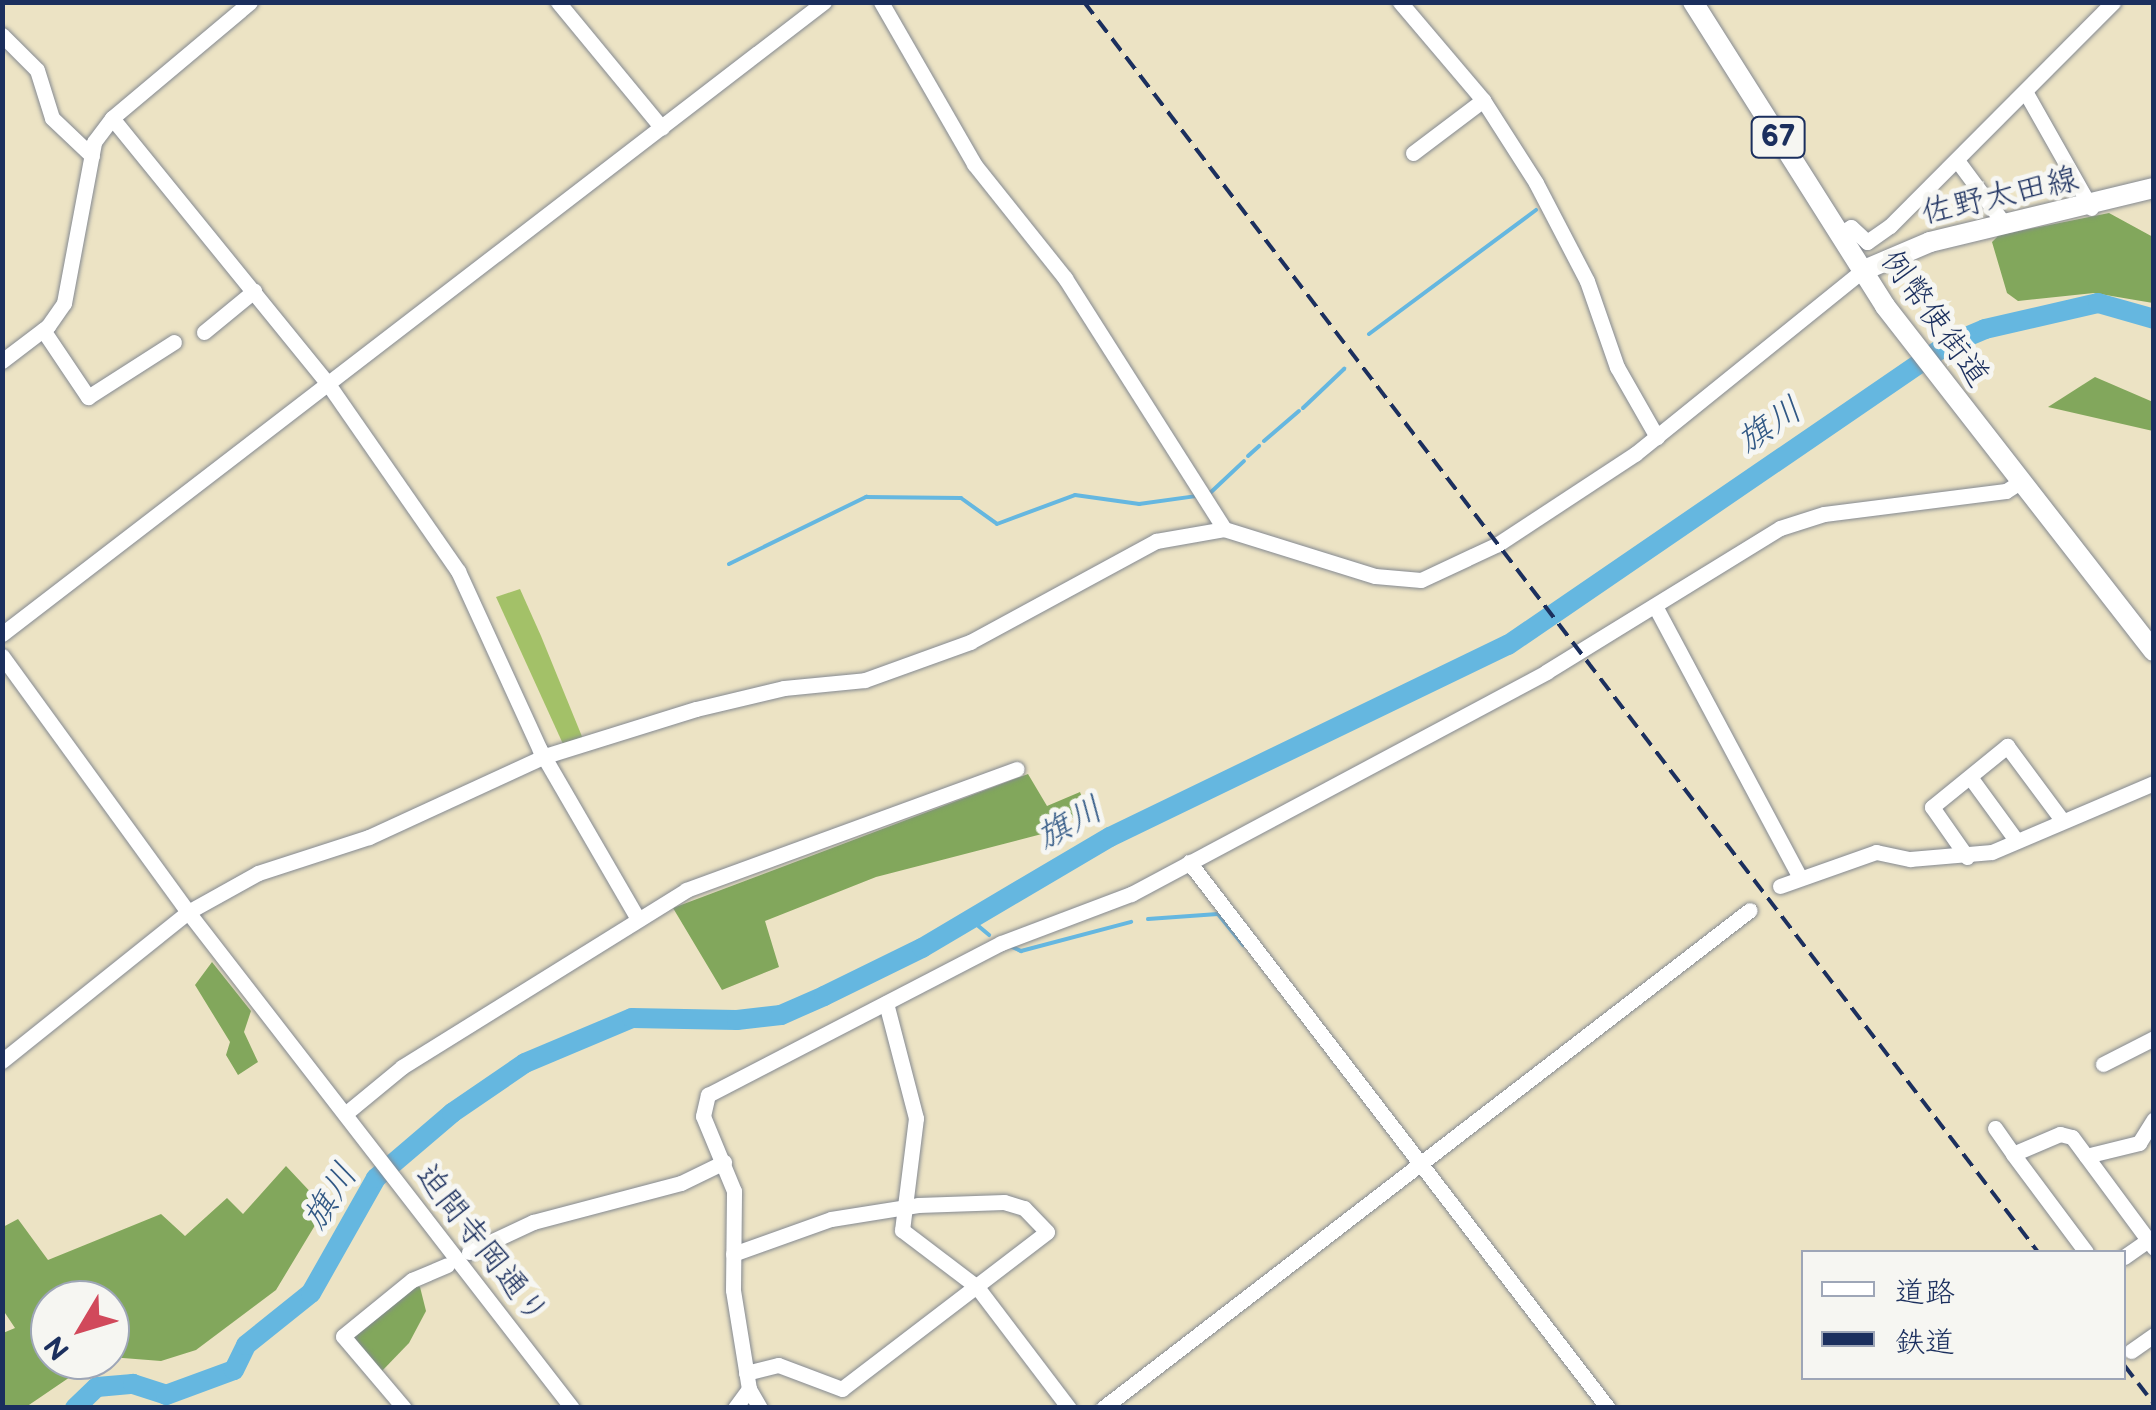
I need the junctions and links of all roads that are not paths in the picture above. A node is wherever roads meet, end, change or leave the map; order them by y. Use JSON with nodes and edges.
{"nodes":[{"id":1,"x":250,"y":2,"type":"edge"},
{"id":2,"x":558,"y":2,"type":"edge"},
{"id":3,"x":824,"y":2,"type":"edge"},
{"id":4,"x":881,"y":2,"type":"edge"},
{"id":5,"x":1400,"y":2,"type":"edge"},
{"id":6,"x":1694,"y":2,"type":"edge"},
{"id":7,"x":2113,"y":2,"type":"edge"},
{"id":8,"x":2,"y":36,"type":"edge"},
{"id":9,"x":2026,"y":93,"type":"junction"},
{"id":10,"x":1483,"y":100,"type":"junction"},
{"id":11,"x":112,"y":118,"type":"junction"},
{"id":12,"x":662,"y":128,"type":"junction"},
{"id":13,"x":1413,"y":153,"type":"dead end"},
{"id":14,"x":92,"y":156,"type":"junction"},
{"id":15,"x":1958,"y":163,"type":"junction"},
{"id":16,"x":2154,"y":188,"type":"edge"},
{"id":17,"x":2091,"y":208,"type":"junction"},
{"id":18,"x":2005,"y":225,"type":"junction"},
{"id":19,"x":1838,"y":234,"type":"junction"},
{"id":20,"x":1866,"y":278,"type":"junction"},
{"id":21,"x":254,"y":292,"type":"junction"},
{"id":22,"x":43,"y":330,"type":"junction"},
{"id":23,"x":204,"y":332,"type":"dead end"},
{"id":24,"x":174,"y":342,"type":"dead end"},
{"id":25,"x":2,"y":361,"type":"edge"},
{"id":26,"x":328,"y":384,"type":"junction"},
{"id":27,"x":1656,"y":437,"type":"junction"},
{"id":28,"x":2020,"y":482,"type":"junction"},
{"id":29,"x":1224,"y":529,"type":"junction"},
{"id":30,"x":1655,"y":606,"type":"junction"},
{"id":31,"x":2,"y":634,"type":"edge"},
{"id":32,"x":2154,"y":651,"type":"edge"},
{"id":33,"x":2,"y":656,"type":"edge"},
{"id":34,"x":545,"y":756,"type":"junction"},
{"id":35,"x":1018,"y":769,"type":"dead end"},
{"id":36,"x":1970,"y":776,"type":"junction"},
{"id":37,"x":2154,"y":783,"type":"edge"},
{"id":38,"x":2062,"y":820,"type":"junction"},
{"id":39,"x":2016,"y":840,"type":"junction"},
{"id":40,"x":1967,"y":856,"type":"junction"},
{"id":41,"x":1189,"y":862,"type":"junction"},
{"id":42,"x":1800,"y":876,"type":"junction"},
{"id":43,"x":1780,"y":886,"type":"dead end"},
{"id":44,"x":1750,"y":910,"type":"dead end"},
{"id":45,"x":188,"y":912,"type":"junction"},
{"id":46,"x":637,"y":917,"type":"junction"},
{"id":47,"x":886,"y":1003,"type":"junction"},
{"id":48,"x":2154,"y":1038,"type":"edge"},
{"id":49,"x":2,"y":1061,"type":"edge"},
{"id":50,"x":2103,"y":1064,"type":"dead end"},
{"id":51,"x":346,"y":1115,"type":"junction"},
{"id":52,"x":2154,"y":1120,"type":"edge"},
{"id":53,"x":1995,"y":1128,"type":"dead end"},
{"id":54,"x":2013,"y":1154,"type":"junction"},
{"id":55,"x":2086,"y":1156,"type":"junction"},
{"id":56,"x":724,"y":1162,"type":"junction"},
{"id":57,"x":1419,"y":1164,"type":"junction"},
{"id":58,"x":904,"y":1206,"type":"junction"},
{"id":59,"x":2151,"y":1244,"type":"edge"},
{"id":60,"x":2085,"y":1250,"type":"edge"},
{"id":61,"x":470,"y":1252,"type":"dead end"},
{"id":62,"x":733,"y":1254,"type":"junction"},
{"id":63,"x":2126,"y":1256,"type":"edge"},
{"id":64,"x":447,"y":1265,"type":"dead end"},
{"id":65,"x":977,"y":1287,"type":"junction"},
{"id":66,"x":2154,"y":1335,"type":"edge"},
{"id":67,"x":2131,"y":1351,"type":"dead end"},
{"id":68,"x":747,"y":1381,"type":"junction"},
{"id":69,"x":404,"y":1408,"type":"edge"},
{"id":70,"x":572,"y":1408,"type":"edge"},
{"id":71,"x":736,"y":1408,"type":"edge"},
{"id":72,"x":760,"y":1408,"type":"edge"},
{"id":73,"x":1069,"y":1408,"type":"edge"},
{"id":74,"x":1103,"y":1408,"type":"edge"},
{"id":75,"x":1608,"y":1408,"type":"edge"}],
"edges":[{"from":1,"to":11,"type":"street"},
{"from":2,"to":12,"type":"street"},
{"from":3,"to":12,"type":"street"},
{"from":4,"to":29,"type":"street"},
{"from":5,"to":10,"type":"street"},
{"from":6,"to":19,"type":"main road","name":"例幣使街道","number":"67"},
{"from":7,"to":9,"type":"street"},
{"from":8,"to":14,"type":"street"},
{"from":9,"to":15,"type":"street"},
{"from":9,"to":17,"type":"street"},
{"from":10,"to":13,"type":"street"},
{"from":10,"to":27,"type":"street"},
{"from":11,"to":14,"type":"street"},
{"from":11,"to":21,"type":"street"},
{"from":12,"to":26,"type":"street"},
{"from":14,"to":22,"type":"street"},
{"from":15,"to":18,"type":"street"},
{"from":15,"to":19,"type":"street"},
{"from":16,"to":17,"type":"main road","name":"佐野太田線"},
{"from":17,"to":18,"type":"main road","name":"佐野太田線"},
{"from":18,"to":20,"type":"main road","name":"佐野太田線"},
{"from":19,"to":20,"type":"main road","name":"例幣使街道","number":"67"},
{"from":20,"to":27,"type":"street"},
{"from":20,"to":28,"type":"main road","name":"例幣使街道","number":"67"},
{"from":21,"to":23,"type":"street"},
{"from":21,"to":26,"type":"street"},
{"from":22,"to":24,"type":"street"},
{"from":22,"to":25,"type":"street"},
{"from":26,"to":31,"type":"street"},
{"from":26,"to":34,"type":"street"},
{"from":27,"to":29,"type":"street"},
{"from":28,"to":30,"type":"street"},
{"from":28,"to":32,"type":"main road","name":"例幣使街道","number":"67"},
{"from":29,"to":34,"type":"street"},
{"from":30,"to":41,"type":"street"},
{"from":30,"to":42,"type":"street"},
{"from":33,"to":45,"type":"street","name":"迫間寺岡通り"},
{"from":34,"to":45,"type":"street"},
{"from":34,"to":46,"type":"street"},
{"from":35,"to":46,"type":"street"},
{"from":36,"to":38,"type":"street"},
{"from":36,"to":39,"type":"street"},
{"from":36,"to":40,"type":"street"},
{"from":37,"to":38,"type":"street"},
{"from":38,"to":39,"type":"street"},
{"from":39,"to":40,"type":"street"},
{"from":40,"to":42,"type":"street"},
{"from":41,"to":47,"type":"street"},
{"from":41,"to":57,"type":"street"},
{"from":42,"to":43,"type":"street"},
{"from":44,"to":57,"type":"street"},
{"from":45,"to":49,"type":"street"},
{"from":45,"to":51,"type":"street","name":"迫間寺岡通り"},
{"from":46,"to":51,"type":"street"},
{"from":47,"to":56,"type":"street"},
{"from":47,"to":58,"type":"street"},
{"from":48,"to":50,"type":"street"},
{"from":51,"to":70,"type":"street","name":"迫間寺岡通り"},
{"from":52,"to":55,"type":"street"},
{"from":53,"to":54,"type":"street"},
{"from":54,"to":55,"type":"street"},
{"from":54,"to":60,"type":"street"},
{"from":55,"to":59,"type":"street"},
{"from":56,"to":61,"type":"street"},
{"from":56,"to":62,"type":"street"},
{"from":57,"to":74,"type":"street"},
{"from":57,"to":75,"type":"street"},
{"from":58,"to":62,"type":"street"},
{"from":58,"to":65,"type":"street"},
{"from":58,"to":65,"type":"street"},
{"from":59,"to":63,"type":"street"},
{"from":62,"to":68,"type":"street"},
{"from":64,"to":69,"type":"street"},
{"from":65,"to":68,"type":"street"},
{"from":65,"to":73,"type":"street"},
{"from":66,"to":67,"type":"street"},
{"from":68,"to":71,"type":"street"},
{"from":68,"to":72,"type":"street"}]}
